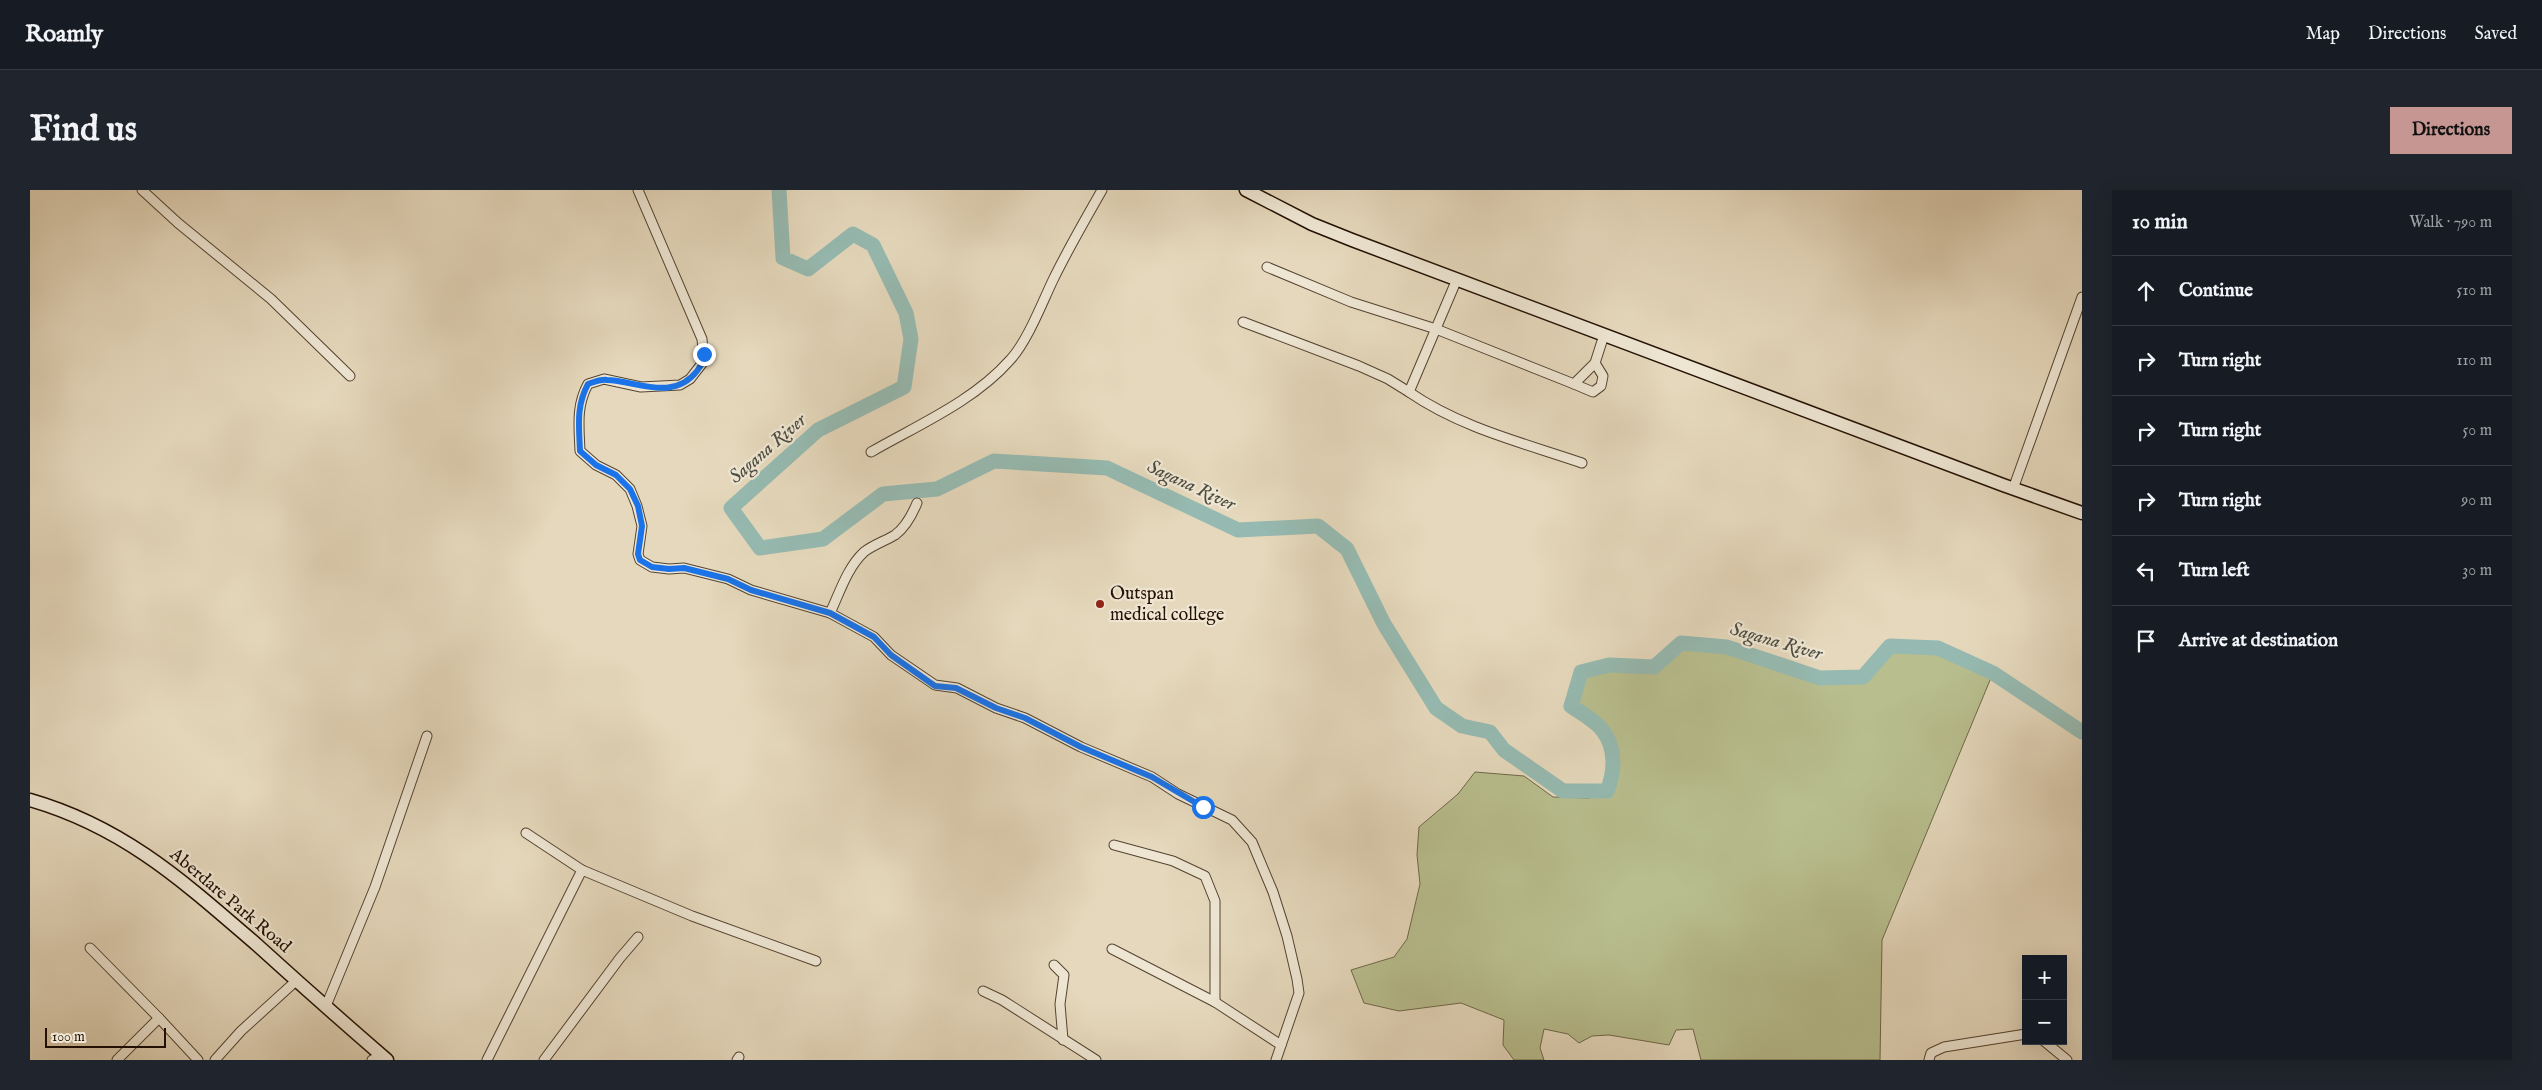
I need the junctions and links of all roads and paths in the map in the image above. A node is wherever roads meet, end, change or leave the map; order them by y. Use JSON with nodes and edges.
{"nodes":[{"id":1,"x":142,"y":190,"type":"edge"},
{"id":2,"x":638,"y":190,"type":"edge"},
{"id":3,"x":1102,"y":190,"type":"edge"},
{"id":4,"x":1246,"y":190,"type":"edge"},
{"id":5,"x":1267,"y":267,"type":"dead end"},
{"id":6,"x":1456,"y":279,"type":"junction"},
{"id":7,"x":2082,"y":297,"type":"edge"},
{"id":8,"x":1243,"y":322,"type":"dead end"},
{"id":9,"x":1436,"y":329,"type":"junction"},
{"id":10,"x":1604,"y":335,"type":"junction"},
{"id":11,"x":1595,"y":363,"type":"junction"},
{"id":12,"x":350,"y":376,"type":"dead end"},
{"id":13,"x":1574,"y":384,"type":"junction"},
{"id":14,"x":1409,"y":392,"type":"junction"},
{"id":15,"x":871,"y":452,"type":"dead end"},
{"id":16,"x":1582,"y":463,"type":"dead end"},
{"id":17,"x":2013,"y":489,"type":"junction"},
{"id":18,"x":917,"y":503,"type":"dead end"},
{"id":19,"x":2082,"y":512,"type":"edge"},
{"id":20,"x":830,"y":613,"type":"junction"},
{"id":21,"x":427,"y":736,"type":"dead end"},
{"id":22,"x":30,"y":800,"type":"edge"},
{"id":23,"x":526,"y":833,"type":"dead end"},
{"id":24,"x":1114,"y":845,"type":"dead end"},
{"id":25,"x":582,"y":870,"type":"junction"},
{"id":26,"x":638,"y":937,"type":"dead end"},
{"id":27,"x":90,"y":948,"type":"dead end"},
{"id":28,"x":1112,"y":949,"type":"dead end"},
{"id":29,"x":816,"y":960,"type":"dead end"},
{"id":30,"x":1054,"y":965,"type":"dead end"},
{"id":31,"x":297,"y":980,"type":"junction"},
{"id":32,"x":983,"y":991,"type":"dead end"},
{"id":33,"x":1215,"y":1002,"type":"junction"},
{"id":34,"x":326,"y":1006,"type":"junction"},
{"id":35,"x":160,"y":1018,"type":"junction"},
{"id":36,"x":2022,"y":1035,"type":"edge"},
{"id":37,"x":1063,"y":1040,"type":"junction"},
{"id":38,"x":1281,"y":1045,"type":"junction"},
{"id":39,"x":2049,"y":1045,"type":"edge"},
{"id":40,"x":381,"y":1058,"type":"edge"},
{"id":41,"x":117,"y":1060,"type":"edge"},
{"id":42,"x":198,"y":1060,"type":"edge"},
{"id":43,"x":215,"y":1060,"type":"edge"},
{"id":44,"x":487,"y":1060,"type":"edge"},
{"id":45,"x":544,"y":1060,"type":"edge"},
{"id":46,"x":1096,"y":1060,"type":"edge"},
{"id":47,"x":1276,"y":1060,"type":"edge"},
{"id":48,"x":1929,"y":1060,"type":"edge"},
{"id":49,"x":2067,"y":1060,"type":"edge"}],
"edges":[{"from":1,"to":12,"type":"street"},
{"from":2,"to":20,"type":"street"},
{"from":3,"to":15,"type":"street"},
{"from":4,"to":6,"type":"street"},
{"from":5,"to":9,"type":"street"},
{"from":6,"to":9,"type":"street"},
{"from":6,"to":10,"type":"street"},
{"from":7,"to":17,"type":"street"},
{"from":8,"to":14,"type":"street"},
{"from":9,"to":13,"type":"street"},
{"from":9,"to":14,"type":"street"},
{"from":10,"to":11,"type":"street"},
{"from":10,"to":17,"type":"street"},
{"from":11,"to":13,"type":"street"},
{"from":11,"to":13,"type":"street"},
{"from":14,"to":16,"type":"street"},
{"from":17,"to":19,"type":"street"},
{"from":18,"to":20,"type":"street"},
{"from":20,"to":38,"type":"street"},
{"from":21,"to":34,"type":"street"},
{"from":22,"to":31,"type":"street","name":"Aberdare Park Road"},
{"from":23,"to":25,"type":"street"},
{"from":24,"to":33,"type":"street"},
{"from":25,"to":29,"type":"street"},
{"from":25,"to":44,"type":"street"},
{"from":26,"to":45,"type":"street"},
{"from":27,"to":35,"type":"street"},
{"from":28,"to":33,"type":"street"},
{"from":30,"to":37,"type":"street"},
{"from":31,"to":34,"type":"street","name":"Aberdare Park Road"},
{"from":31,"to":43,"type":"street"},
{"from":32,"to":37,"type":"street"},
{"from":33,"to":38,"type":"street"},
{"from":34,"to":40,"type":"street","name":"Aberdare Park Road"},
{"from":35,"to":41,"type":"street"},
{"from":35,"to":42,"type":"street"},
{"from":36,"to":48,"type":"street"},
{"from":37,"to":46,"type":"street"},
{"from":38,"to":47,"type":"street"},
{"from":39,"to":49,"type":"street"}]}
